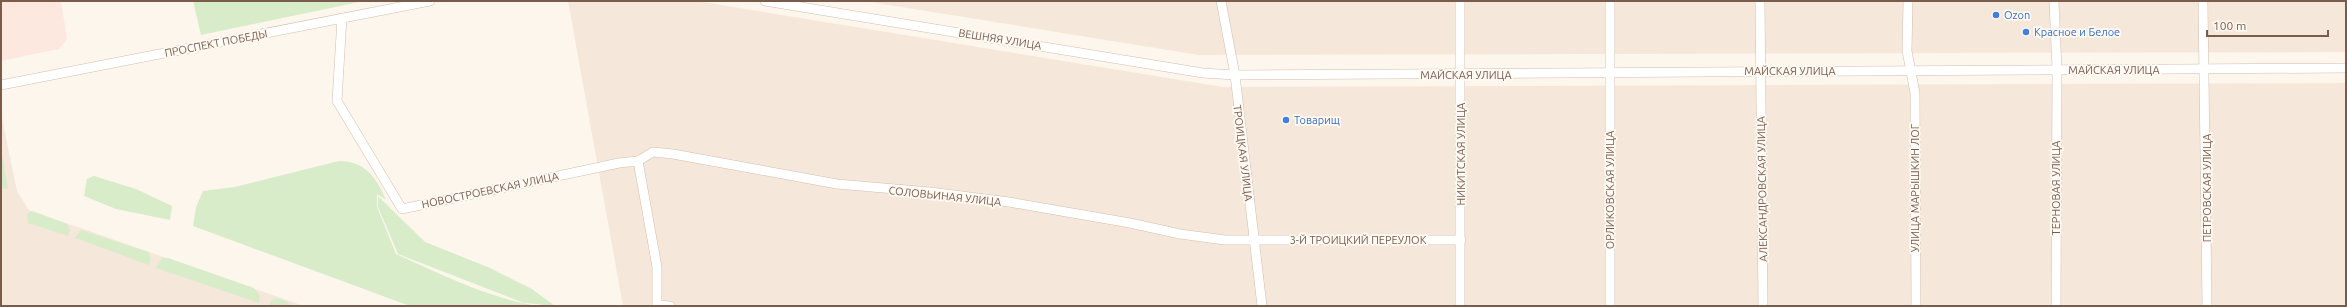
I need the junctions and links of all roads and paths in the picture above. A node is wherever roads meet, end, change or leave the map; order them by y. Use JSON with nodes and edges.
{"nodes":[{"id":1,"x":430,"y":1,"type":"edge"},
{"id":2,"x":765,"y":1,"type":"edge"},
{"id":3,"x":1221,"y":1,"type":"edge"},
{"id":4,"x":1460,"y":1,"type":"edge"},
{"id":5,"x":1610,"y":1,"type":"edge"},
{"id":6,"x":1760,"y":1,"type":"edge"},
{"id":7,"x":1908,"y":1,"type":"edge"},
{"id":8,"x":2054,"y":1,"type":"edge"},
{"id":9,"x":2204,"y":1,"type":"edge"},
{"id":10,"x":342,"y":18,"type":"junction"},
{"id":11,"x":2346,"y":68,"type":"edge"},
{"id":12,"x":2056,"y":70,"type":"junction"},
{"id":13,"x":2204,"y":70,"type":"junction"},
{"id":14,"x":1911,"y":71,"type":"junction"},
{"id":15,"x":1761,"y":72,"type":"junction"},
{"id":16,"x":1611,"y":73,"type":"junction"},
{"id":17,"x":1234,"y":75,"type":"junction"},
{"id":18,"x":1461,"y":75,"type":"junction"},
{"id":19,"x":1,"y":85,"type":"edge"},
{"id":20,"x":638,"y":161,"type":"junction"},
{"id":21,"x":1462,"y":240,"type":"junction"},
{"id":22,"x":1255,"y":241,"type":"junction"},
{"id":23,"x":658,"y":306,"type":"edge"},
{"id":24,"x":670,"y":306,"type":"edge"},
{"id":25,"x":1262,"y":306,"type":"edge"},
{"id":26,"x":1460,"y":306,"type":"edge"},
{"id":27,"x":1610,"y":306,"type":"edge"},
{"id":28,"x":1763,"y":306,"type":"edge"},
{"id":29,"x":1916,"y":306,"type":"edge"},
{"id":30,"x":2056,"y":306,"type":"edge"},
{"id":31,"x":2207,"y":306,"type":"edge"}],
"edges":[{"from":1,"to":10,"type":"street","name":"ПРОСПЕКТ ПОБЕДЫ"},
{"from":2,"to":17,"type":"street","name":"ВЕШНЯЯ УЛИЦА"},
{"from":3,"to":17,"type":"street","name":"ТРОИЦКАЯ УЛИЦА"},
{"from":4,"to":18,"type":"street","name":"НИКИТСКАЯ УЛИЦА"},
{"from":5,"to":16,"type":"street","name":"ОРЛИКОВСКАЯ УЛИЦА"},
{"from":6,"to":15,"type":"street","name":"АЛЕКСАНДРОВСКАЯ УЛИЦА"},
{"from":7,"to":14,"type":"street","name":"УЛИЦА МАРЫШКИН ЛОГ"},
{"from":8,"to":12,"type":"street","name":"ТЕРНОВАЯ УЛИЦА"},
{"from":9,"to":13,"type":"street","name":"ПЕТРОВСКАЯ УЛИЦА"},
{"from":10,"to":19,"type":"street","name":"ПРОСПЕКТ ПОБЕДЫ"},
{"from":10,"to":20,"type":"street","name":"НОВОСТРОЕВСКАЯ УЛИЦА"},
{"from":11,"to":13,"type":"street","name":"МАЙСКАЯ УЛИЦА"},
{"from":12,"to":13,"type":"street","name":"МАЙСКАЯ УЛИЦА"},
{"from":12,"to":14,"type":"street","name":"МАЙСКАЯ УЛИЦА"},
{"from":12,"to":30,"type":"street","name":"ТЕРНОВАЯ УЛИЦА"},
{"from":13,"to":31,"type":"street","name":"ПЕТРОВСКАЯ УЛИЦА"},
{"from":14,"to":15,"type":"street","name":"МАЙСКАЯ УЛИЦА"},
{"from":14,"to":29,"type":"street","name":"УЛИЦА МАРЫШКИН ЛОГ"},
{"from":15,"to":16,"type":"street","name":"МАЙСКАЯ УЛИЦА"},
{"from":15,"to":28,"type":"street","name":"АЛЕКСАНДРОВСКАЯ УЛИЦА"},
{"from":16,"to":18,"type":"street","name":"МАЙСКАЯ УЛИЦА"},
{"from":16,"to":27,"type":"street","name":"ОРЛИКОВСКАЯ УЛИЦА"},
{"from":17,"to":18,"type":"street","name":"МАЙСКАЯ УЛИЦА"},
{"from":17,"to":22,"type":"street","name":"ТРОИЦКАЯ УЛИЦА"},
{"from":18,"to":21,"type":"street","name":"НИКИТСКАЯ УЛИЦА"},
{"from":20,"to":22,"type":"street","name":"СОЛОВЬИНАЯ УЛИЦА"},
{"from":20,"to":23,"type":"street"},
{"from":21,"to":22,"type":"street","name":"3-Й ТРОИЦКИЙ ПЕРЕУЛОК"},
{"from":21,"to":26,"type":"street","name":"НИКИТСКАЯ УЛИЦА"},
{"from":22,"to":25,"type":"street","name":"ТРОИЦКАЯ УЛИЦА"},
{"from":23,"to":24,"type":"street"}]}
